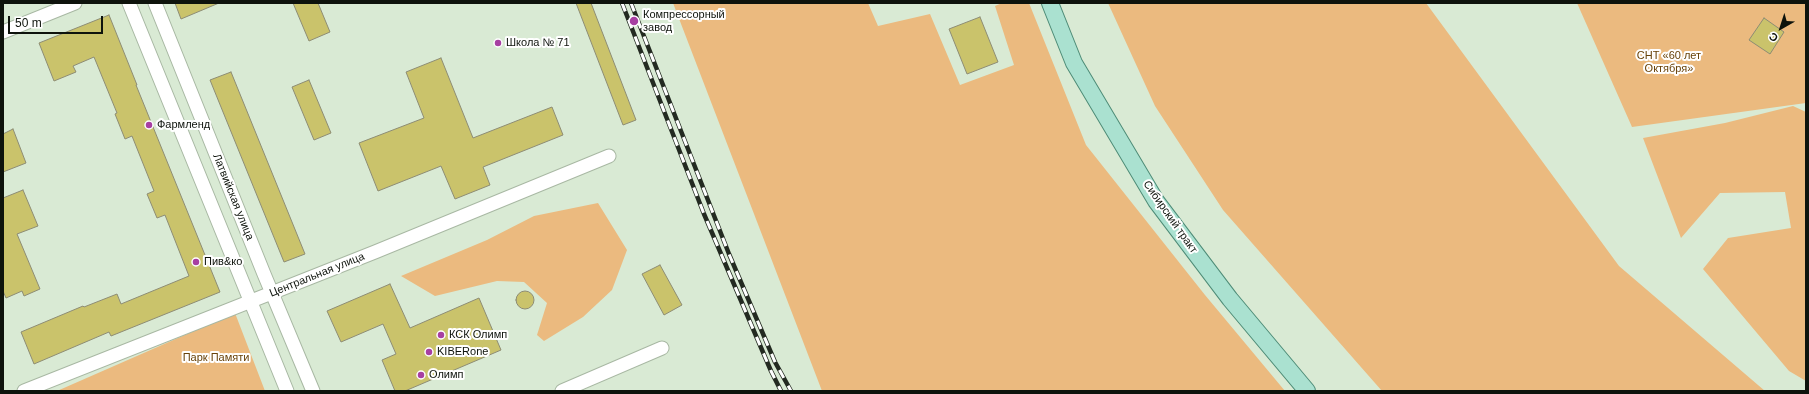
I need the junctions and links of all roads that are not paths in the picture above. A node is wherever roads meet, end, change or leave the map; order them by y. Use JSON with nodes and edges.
{"nodes":[{"id":1,"x":75,"y":3,"type":"edge"},
{"id":2,"x":130,"y":3,"type":"edge"},
{"id":3,"x":155,"y":3,"type":"edge"},
{"id":4,"x":1050,"y":3,"type":"edge"},
{"id":5,"x":3,"y":32,"type":"edge"},
{"id":6,"x":609,"y":156,"type":"dead end"},
{"id":7,"x":272,"y":294,"type":"junction"},
{"id":8,"x":251,"y":302,"type":"junction"},
{"id":9,"x":662,"y":348,"type":"dead end"},
{"id":10,"x":24,"y":391,"type":"edge"},
{"id":11,"x":287,"y":391,"type":"edge"},
{"id":12,"x":313,"y":391,"type":"edge"},
{"id":13,"x":562,"y":391,"type":"edge"},
{"id":14,"x":1307,"y":391,"type":"edge"}],
"edges":[{"from":1,"to":5,"type":"street"},
{"from":2,"to":8,"type":"street","name":"Латвийская улица"},
{"from":3,"to":7,"type":"street","name":"Латвийская улица"},
{"from":4,"to":14,"type":"main road","name":"Сибирский тракт"},
{"from":6,"to":7,"type":"street","name":"Центральная улица"},
{"from":7,"to":8,"type":"street","name":"Центральная улица"},
{"from":7,"to":12,"type":"street","name":"Латвийская улица"},
{"from":8,"to":10,"type":"street","name":"Центральная улица"},
{"from":8,"to":11,"type":"street","name":"Латвийская улица"},
{"from":9,"to":13,"type":"street"}]}
